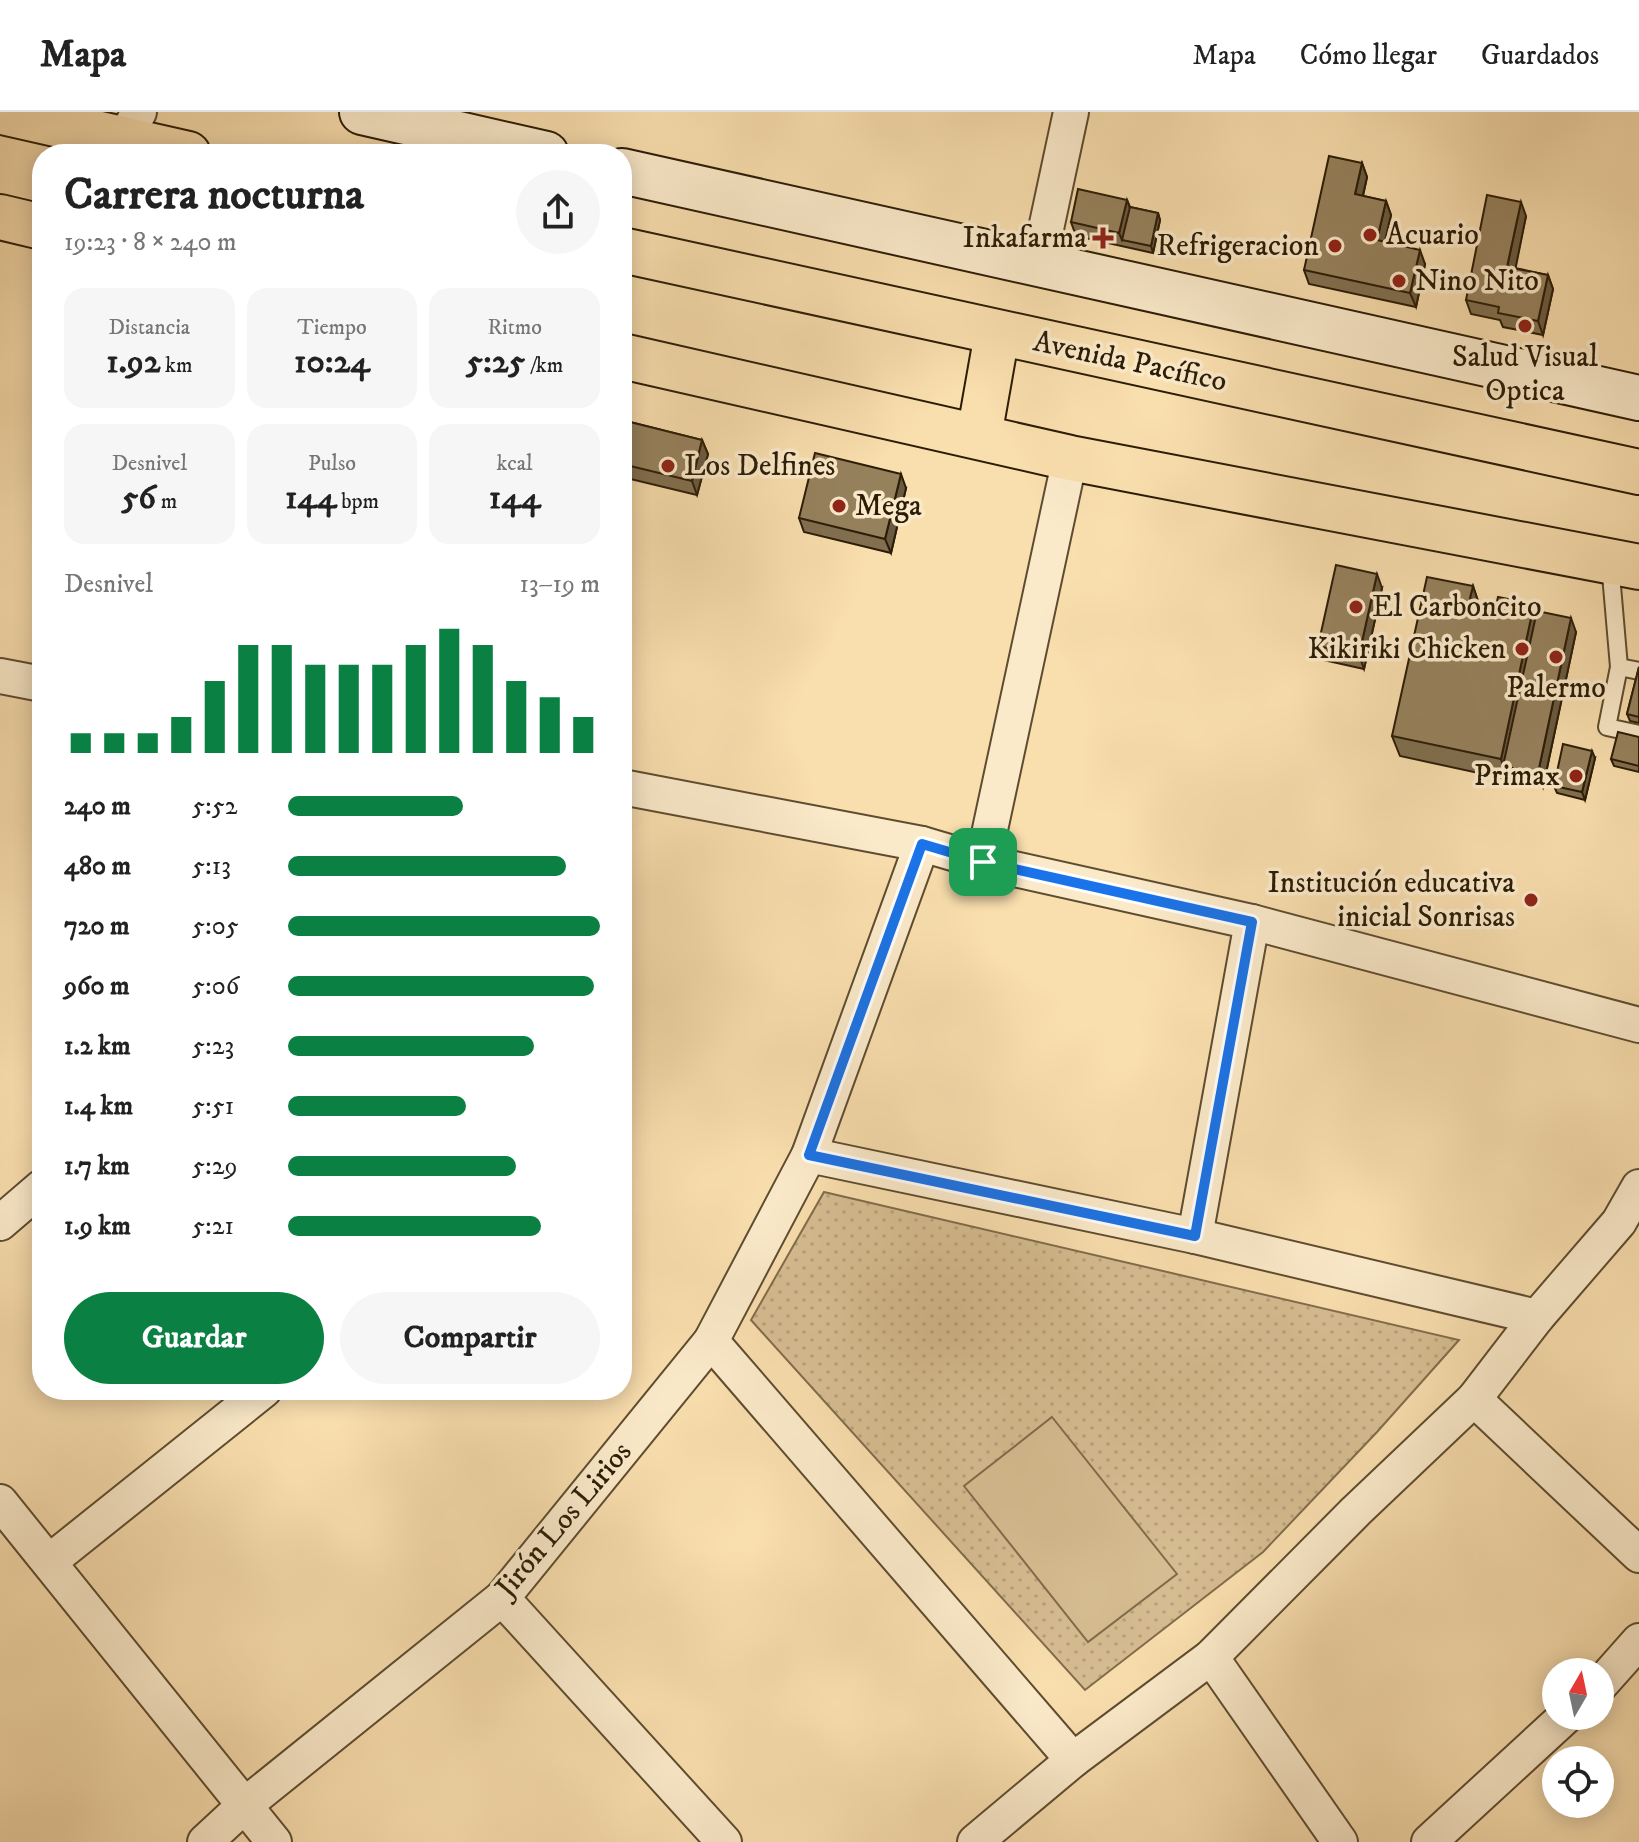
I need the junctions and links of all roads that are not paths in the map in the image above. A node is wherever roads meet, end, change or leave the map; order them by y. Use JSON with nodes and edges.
{"nodes":[{"id":1,"x":3,"y":112,"type":"edge"},
{"id":2,"x":362,"y":112,"type":"edge"},
{"id":3,"x":1071,"y":112,"type":"edge"},
{"id":4,"x":125,"y":135,"type":"edge"},
{"id":5,"x":155,"y":144,"type":"edge"},
{"id":6,"x":502,"y":144,"type":"edge"},
{"id":7,"x":632,"y":173,"type":"edge"},
{"id":8,"x":0,"y":217,"type":"edge"},
{"id":9,"x":32,"y":225,"type":"edge"},
{"id":10,"x":632,"y":252,"type":"edge"},
{"id":11,"x":1038,"y":266,"type":"junction"},
{"id":12,"x":997,"y":334,"type":"junction"},
{"id":13,"x":632,"y":358,"type":"edge"},
{"id":14,"x":1639,"y":398,"type":"edge"},
{"id":15,"x":979,"y":436,"type":"junction"},
{"id":16,"x":1070,"y":458,"type":"junction"},
{"id":17,"x":1639,"y":472,"type":"edge"},
{"id":18,"x":1624,"y":564,"type":"edge"},
{"id":19,"x":1619,"y":667,"type":"junction"},
{"id":20,"x":1639,"y":671,"type":"edge"},
{"id":21,"x":0,"y":676,"type":"edge"},
{"id":22,"x":32,"y":682,"type":"edge"},
{"id":23,"x":1639,"y":734,"type":"edge"},
{"id":24,"x":632,"y":792,"type":"edge"},
{"id":25,"x":922,"y":844,"type":"junction"},
{"id":26,"x":983,"y":862,"type":"junction"},
{"id":27,"x":1252,"y":922,"type":"junction"},
{"id":28,"x":1639,"y":1025,"type":"edge"},
{"id":29,"x":809,"y":1155,"type":"junction"},
{"id":30,"x":1639,"y":1187,"type":"edge"},
{"id":31,"x":32,"y":1196,"type":"edge"},
{"id":32,"x":0,"y":1223,"type":"edge"},
{"id":33,"x":1195,"y":1236,"type":"junction"},
{"id":34,"x":1537,"y":1317,"type":"junction"},
{"id":35,"x":711,"y":1341,"type":"junction"},
{"id":36,"x":1474,"y":1399,"type":"junction"},
{"id":37,"x":252,"y":1400,"type":"edge"},
{"id":38,"x":0,"y":1502,"type":"edge"},
{"id":39,"x":1639,"y":1555,"type":"edge"},
{"id":40,"x":49,"y":1562,"type":"junction"},
{"id":41,"x":502,"y":1598,"type":"junction"},
{"id":42,"x":1639,"y":1641,"type":"edge"},
{"id":43,"x":1211,"y":1657,"type":"junction"},
{"id":44,"x":1614,"y":1669,"type":"edge"},
{"id":45,"x":1551,"y":1730,"type":"edge"},
{"id":46,"x":1073,"y":1760,"type":"junction"},
{"id":47,"x":245,"y":1805,"type":"junction"},
{"id":48,"x":205,"y":1842,"type":"edge"},
{"id":49,"x":274,"y":1842,"type":"edge"},
{"id":50,"x":724,"y":1842,"type":"edge"},
{"id":51,"x":975,"y":1842,"type":"edge"},
{"id":52,"x":1340,"y":1842,"type":"edge"},
{"id":53,"x":1429,"y":1842,"type":"edge"}],
"edges":[{"from":1,"to":4,"type":"main road"},
{"from":2,"to":6,"type":"street"},
{"from":3,"to":11,"type":"street"},
{"from":4,"to":5,"type":"main road"},
{"from":7,"to":11,"type":"street"},
{"from":8,"to":9,"type":"main road"},
{"from":10,"to":12,"type":"main road","name":"Avenida Pacífico"},
{"from":11,"to":14,"type":"street"},
{"from":12,"to":15,"type":"main road"},
{"from":12,"to":17,"type":"main road","name":"Avenida Pacífico"},
{"from":13,"to":15,"type":"main road"},
{"from":15,"to":16,"type":"main road"},
{"from":16,"to":18,"type":"main road"},
{"from":16,"to":26,"type":"street"},
{"from":18,"to":19,"type":"lane"},
{"from":19,"to":20,"type":"lane"},
{"from":19,"to":23,"type":"lane"},
{"from":21,"to":22,"type":"street"},
{"from":24,"to":25,"type":"street"},
{"from":25,"to":26,"type":"street"},
{"from":25,"to":29,"type":"street","name":"Jirón Los Lirios"},
{"from":26,"to":27,"type":"street"},
{"from":27,"to":28,"type":"street"},
{"from":27,"to":33,"type":"street"},
{"from":29,"to":33,"type":"street"},
{"from":29,"to":35,"type":"street","name":"Jirón Los Lirios"},
{"from":30,"to":34,"type":"street"},
{"from":31,"to":32,"type":"street"},
{"from":33,"to":34,"type":"street"},
{"from":34,"to":36,"type":"street"},
{"from":35,"to":41,"type":"street","name":"Jirón Los Lirios"},
{"from":35,"to":46,"type":"street"},
{"from":36,"to":39,"type":"street"},
{"from":36,"to":43,"type":"street"},
{"from":37,"to":40,"type":"street"},
{"from":38,"to":40,"type":"street"},
{"from":40,"to":47,"type":"street"},
{"from":41,"to":47,"type":"street","name":"Jirón Los Lirios"},
{"from":41,"to":50,"type":"street"},
{"from":42,"to":44,"type":"street"},
{"from":43,"to":46,"type":"street"},
{"from":43,"to":52,"type":"street"},
{"from":45,"to":53,"type":"street"},
{"from":46,"to":51,"type":"street"},
{"from":47,"to":48,"type":"street","name":"Jirón Los Lirios"},
{"from":47,"to":49,"type":"street"}]}
